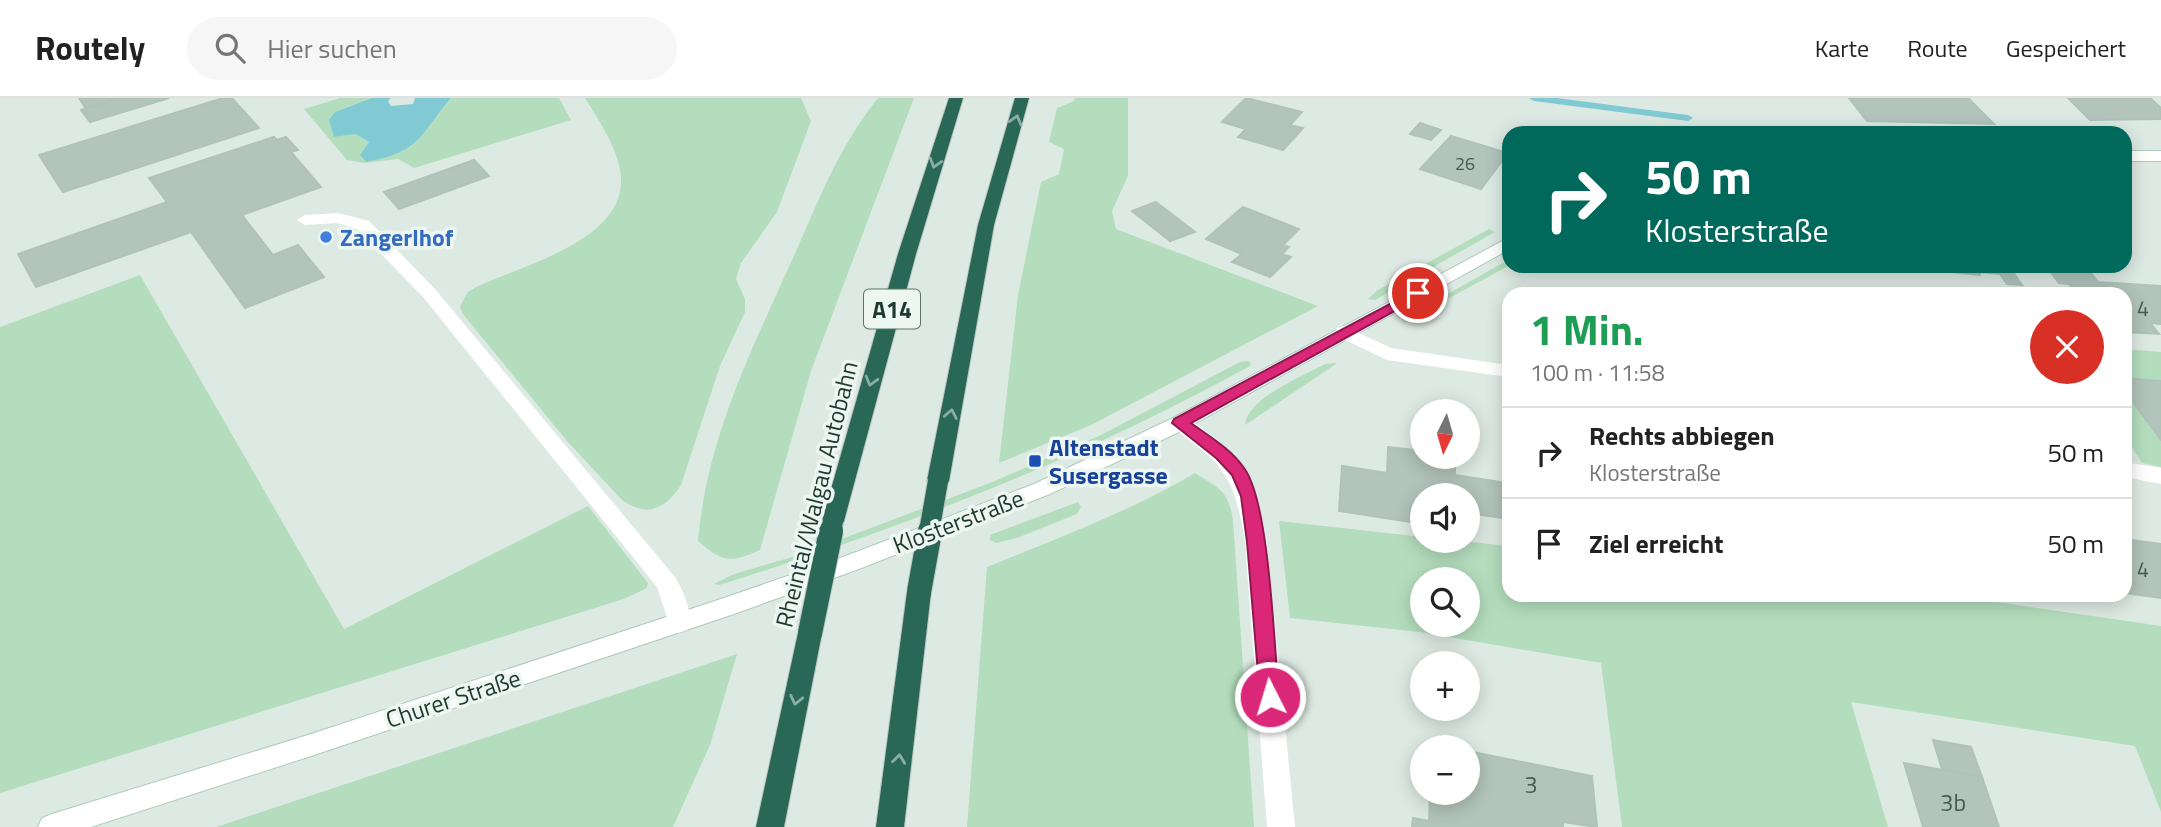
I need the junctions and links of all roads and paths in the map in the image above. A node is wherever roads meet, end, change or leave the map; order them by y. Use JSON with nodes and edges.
{"nodes":[{"id":1,"x":956,"y":98,"type":"edge"},
{"id":2,"x":1022,"y":98,"type":"edge"},
{"id":3,"x":2132,"y":156,"type":"edge"},
{"id":4,"x":2161,"y":156,"type":"edge"},
{"id":5,"x":305,"y":220,"type":"dead end"},
{"id":6,"x":1502,"y":246,"type":"edge"},
{"id":7,"x":1344,"y":332,"type":"junction"},
{"id":8,"x":1502,"y":370,"type":"edge"},
{"id":9,"x":1180,"y":423,"type":"junction"},
{"id":10,"x":2132,"y":471,"type":"edge"},
{"id":11,"x":2161,"y":476,"type":"edge"},
{"id":12,"x":851,"y":562,"type":"joint"},
{"id":13,"x":679,"y":623,"type":"junction"},
{"id":14,"x":52,"y":827,"type":"edge"},
{"id":15,"x":770,"y":827,"type":"edge"},
{"id":16,"x":890,"y":827,"type":"edge"},
{"id":17,"x":1281,"y":827,"type":"edge"}],
"edges":[{"from":1,"to":15,"type":"highway","name":"Rheintal/Walgau Autobahn","number":"A14","one_way":true,"bridge":true},
{"from":16,"to":2,"type":"highway","one_way":true,"bridge":true},
{"from":3,"to":4,"type":"main road"},
{"from":5,"to":13,"type":"main road"},
{"from":6,"to":7,"type":"main road","name":"Klosterstraße"},
{"from":7,"to":8,"type":"main road"},
{"from":7,"to":9,"type":"main road","name":"Klosterstraße"},
{"from":9,"to":12,"type":"main road","name":"Klosterstraße"},
{"from":9,"to":17,"type":"main road"},
{"from":10,"to":11,"type":"main road"},
{"from":12,"to":13,"type":"main road","name":"Churer Straße"},
{"from":13,"to":14,"type":"main road","name":"Churer Straße"}]}
